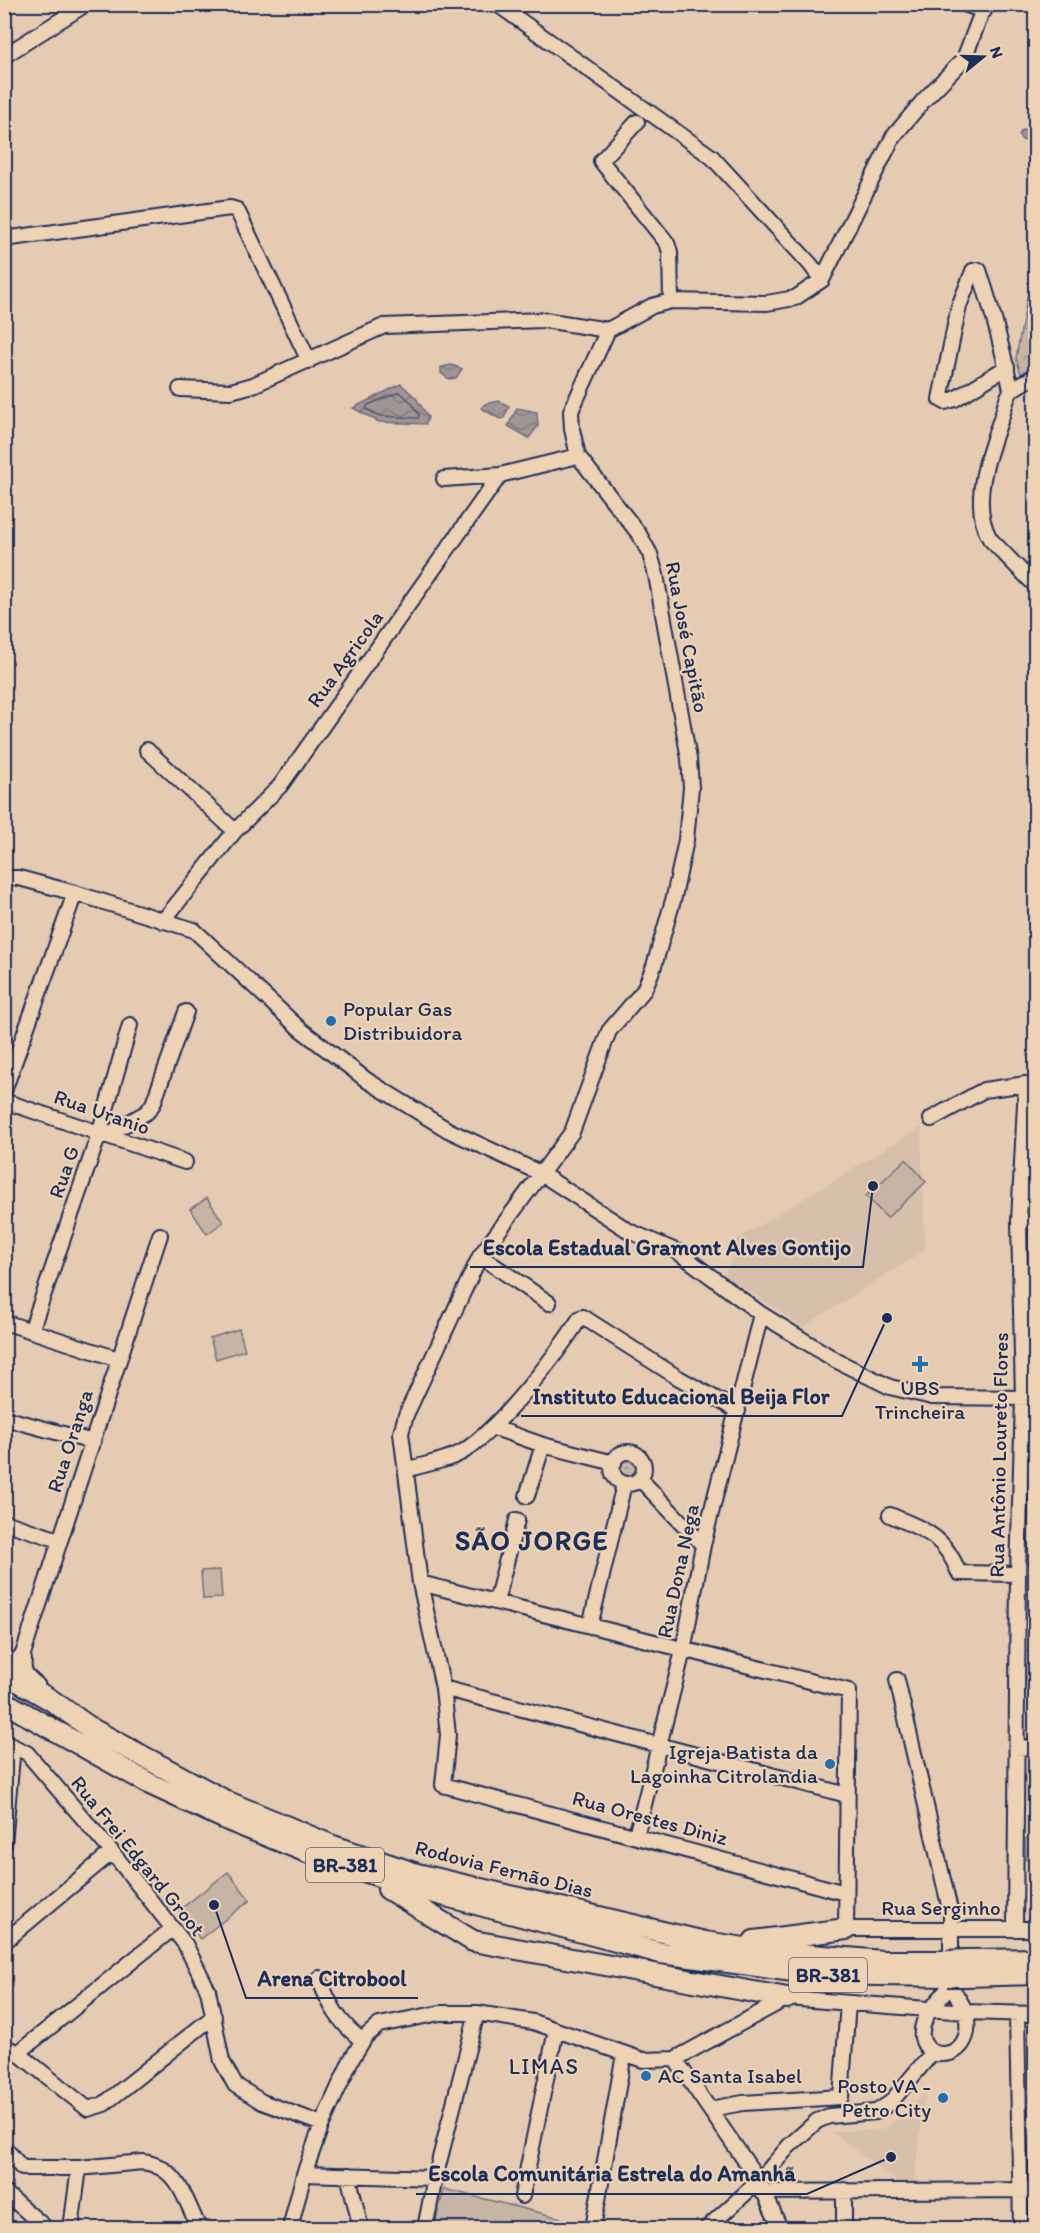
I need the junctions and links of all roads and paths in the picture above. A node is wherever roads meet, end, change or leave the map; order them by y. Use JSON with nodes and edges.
{"nodes":[{"id":1,"x":86,"y":4,"type":"edge"},
{"id":2,"x":497,"y":4,"type":"edge"},
{"id":3,"x":964,"y":4,"type":"edge"},
{"id":4,"x":984,"y":8,"type":"edge"},
{"id":5,"x":4,"y":56,"type":"edge"},
{"id":6,"x":637,"y":122,"type":"dead end"},
{"id":7,"x":4,"y":239,"type":"edge"},
{"id":8,"x":822,"y":280,"type":"junction"},
{"id":9,"x":671,"y":301,"type":"junction"},
{"id":10,"x":608,"y":330,"type":"junction"},
{"id":11,"x":309,"y":361,"type":"junction"},
{"id":12,"x":1006,"y":367,"type":"junction"},
{"id":13,"x":1035,"y":375,"type":"edge"},
{"id":14,"x":180,"y":388,"type":"dead end"},
{"id":15,"x":1011,"y":390,"type":"junction"},
{"id":16,"x":578,"y":456,"type":"junction"},
{"id":17,"x":500,"y":474,"type":"junction"},
{"id":18,"x":444,"y":478,"type":"dead end"},
{"id":19,"x":1035,"y":586,"type":"edge"},
{"id":20,"x":147,"y":750,"type":"dead end"},
{"id":21,"x":236,"y":831,"type":"junction"},
{"id":22,"x":4,"y":878,"type":"edge"},
{"id":23,"x":75,"y":892,"type":"junction"},
{"id":24,"x":163,"y":921,"type":"junction"},
{"id":25,"x":186,"y":1012,"type":"dead end"},
{"id":26,"x":130,"y":1025,"type":"dead end"},
{"id":27,"x":1030,"y":1083,"type":"edge"},
{"id":28,"x":4,"y":1090,"type":"edge"},
{"id":29,"x":4,"y":1101,"type":"edge"},
{"id":30,"x":931,"y":1119,"type":"dead end"},
{"id":31,"x":102,"y":1135,"type":"junction"},
{"id":32,"x":185,"y":1162,"type":"dead end"},
{"id":33,"x":540,"y":1173,"type":"junction"},
{"id":34,"x":1019,"y":1221,"type":"junction"},
{"id":35,"x":1035,"y":1221,"type":"edge"},
{"id":36,"x":160,"y":1235,"type":"dead end"},
{"id":37,"x":480,"y":1256,"type":"junction"},
{"id":38,"x":549,"y":1303,"type":"dead end"},
{"id":39,"x":761,"y":1314,"type":"junction"},
{"id":40,"x":4,"y":1322,"type":"edge"},
{"id":41,"x":32,"y":1331,"type":"junction"},
{"id":42,"x":118,"y":1359,"type":"junction"},
{"id":43,"x":1029,"y":1398,"type":"edge"},
{"id":44,"x":738,"y":1411,"type":"junction"},
{"id":45,"x":4,"y":1418,"type":"edge"},
{"id":46,"x":492,"y":1427,"type":"junction"},
{"id":47,"x":93,"y":1442,"type":"junction"},
{"id":48,"x":543,"y":1445,"type":"junction"},
{"id":49,"x":614,"y":1463,"type":"junction"},
{"id":50,"x":406,"y":1470,"type":"junction"},
{"id":51,"x":640,"y":1479,"type":"junction"},
{"id":52,"x":624,"y":1484,"type":"junction"},
{"id":53,"x":527,"y":1496,"type":"dead end"},
{"id":54,"x":890,"y":1515,"type":"dead end"},
{"id":55,"x":517,"y":1520,"type":"dead end"},
{"id":56,"x":4,"y":1522,"type":"edge"},
{"id":57,"x":59,"y":1540,"type":"junction"},
{"id":58,"x":703,"y":1545,"type":"junction"},
{"id":59,"x":1018,"y":1574,"type":"junction"},
{"id":60,"x":420,"y":1583,"type":"junction"},
{"id":61,"x":496,"y":1602,"type":"junction"},
{"id":62,"x":590,"y":1626,"type":"junction"},
{"id":63,"x":683,"y":1652,"type":"junction"},
{"id":64,"x":21,"y":1660,"type":"joint"},
{"id":65,"x":4,"y":1673,"type":"edge"},
{"id":66,"x":897,"y":1680,"type":"dead end"},
{"id":67,"x":443,"y":1688,"type":"junction"},
{"id":68,"x":51,"y":1700,"type":"junction"},
{"id":69,"x":4,"y":1702,"type":"edge"},
{"id":70,"x":9,"y":1744,"type":"edge"},
{"id":71,"x":659,"y":1744,"type":"junction"},
{"id":72,"x":1035,"y":1747,"type":"edge"},
{"id":73,"x":1017,"y":1748,"type":"junction"},
{"id":74,"x":443,"y":1785,"type":"joint"},
{"id":75,"x":847,"y":1795,"type":"junction"},
{"id":76,"x":636,"y":1836,"type":"junction"},
{"id":77,"x":4,"y":1844,"type":"edge"},
{"id":78,"x":112,"y":1852,"type":"junction"},
{"id":79,"x":307,"y":1852,"type":"junction"},
{"id":80,"x":845,"y":1893,"type":"junction"},
{"id":81,"x":952,"y":1928,"type":"junction"},
{"id":82,"x":172,"y":1929,"type":"junction"},
{"id":83,"x":646,"y":1929,"type":"junction"},
{"id":84,"x":846,"y":1929,"type":"junction"},
{"id":85,"x":1015,"y":1929,"type":"junction"},
{"id":86,"x":1035,"y":1929,"type":"edge"},
{"id":87,"x":4,"y":1942,"type":"edge"},
{"id":88,"x":1035,"y":1959,"type":"edge"},
{"id":89,"x":955,"y":1972,"type":"junction"},
{"id":90,"x":1035,"y":1974,"type":"edge"},
{"id":91,"x":319,"y":1978,"type":"dead end"},
{"id":92,"x":787,"y":1998,"type":"junction"},
{"id":93,"x":849,"y":2003,"type":"junction"},
{"id":94,"x":932,"y":2008,"type":"junction"},
{"id":95,"x":966,"y":2012,"type":"junction"},
{"id":96,"x":477,"y":2013,"type":"junction"},
{"id":97,"x":1017,"y":2014,"type":"junction"},
{"id":98,"x":1035,"y":2014,"type":"edge"},
{"id":99,"x":214,"y":2016,"type":"junction"},
{"id":100,"x":556,"y":2030,"type":"junction"},
{"id":101,"x":363,"y":2041,"type":"junction"},
{"id":102,"x":4,"y":2046,"type":"edge"},
{"id":103,"x":18,"y":2052,"type":"junction"},
{"id":104,"x":624,"y":2054,"type":"junction"},
{"id":105,"x":933,"y":2054,"type":"junction"},
{"id":106,"x":675,"y":2059,"type":"junction"},
{"id":107,"x":710,"y":2109,"type":"junction"},
{"id":108,"x":322,"y":2124,"type":"junction"},
{"id":109,"x":4,"y":2147,"type":"edge"},
{"id":110,"x":79,"y":2168,"type":"junction"},
{"id":111,"x":304,"y":2174,"type":"junction"},
{"id":112,"x":348,"y":2175,"type":"junction"},
{"id":113,"x":435,"y":2178,"type":"junction"},
{"id":114,"x":760,"y":2187,"type":"junction"},
{"id":115,"x":844,"y":2190,"type":"junction"},
{"id":116,"x":1021,"y":2190,"type":"junction"},
{"id":117,"x":1035,"y":2190,"type":"edge"},
{"id":118,"x":4,"y":2192,"type":"edge"},
{"id":119,"x":522,"y":2196,"type":"dead end"},
{"id":120,"x":46,"y":2229,"type":"edge"},
{"id":121,"x":71,"y":2229,"type":"edge"},
{"id":122,"x":199,"y":2229,"type":"edge"},
{"id":123,"x":290,"y":2229,"type":"edge"},
{"id":124,"x":361,"y":2229,"type":"edge"},
{"id":125,"x":424,"y":2229,"type":"edge"},
{"id":126,"x":593,"y":2229,"type":"edge"},
{"id":127,"x":707,"y":2229,"type":"edge"},
{"id":128,"x":780,"y":2229,"type":"edge"},
{"id":129,"x":844,"y":2229,"type":"edge"},
{"id":130,"x":1021,"y":2229,"type":"edge"}],
"edges":[{"from":1,"to":5,"type":"street"},
{"from":2,"to":8,"type":"street"},
{"from":3,"to":4,"type":"street"},
{"from":4,"to":8,"type":"street"},
{"from":6,"to":9,"type":"street"},
{"from":7,"to":11,"type":"street"},
{"from":8,"to":9,"type":"street"},
{"from":9,"to":10,"type":"street"},
{"from":10,"to":11,"type":"street"},
{"from":10,"to":16,"type":"street","name":"Rua José Capitão"},
{"from":11,"to":14,"type":"street"},
{"from":12,"to":12,"type":"street"},
{"from":12,"to":15,"type":"street"},
{"from":13,"to":15,"type":"street"},
{"from":15,"to":19,"type":"street"},
{"from":16,"to":17,"type":"street"},
{"from":16,"to":33,"type":"street","name":"Rua José Capitão"},
{"from":17,"to":18,"type":"street"},
{"from":17,"to":21,"type":"street","name":"Rua Agricola"},
{"from":20,"to":21,"type":"street"},
{"from":21,"to":24,"type":"street","name":"Rua Agricola"},
{"from":22,"to":23,"type":"street"},
{"from":23,"to":24,"type":"street"},
{"from":23,"to":28,"type":"street"},
{"from":24,"to":33,"type":"street"},
{"from":25,"to":31,"type":"street"},
{"from":26,"to":31,"type":"street","name":"Rua G"},
{"from":27,"to":30,"type":"street","name":"Rua Antônio Loureto Flores"},
{"from":27,"to":34,"type":"street","name":"Rua Antônio Loureto Flores"},
{"from":29,"to":31,"type":"street","name":"Rua Uranio"},
{"from":31,"to":32,"type":"street","name":"Rua Uranio"},
{"from":31,"to":41,"type":"street","name":"Rua G"},
{"from":33,"to":37,"type":"street","name":"Rua José Capitão"},
{"from":33,"to":39,"type":"street"},
{"from":34,"to":35,"type":"street"},
{"from":34,"to":43,"type":"street","name":"Rua Antônio Loureto Flores"},
{"from":36,"to":42,"type":"street","name":"Rua Oranga"},
{"from":37,"to":38,"type":"street"},
{"from":37,"to":50,"type":"street","name":"Rua José Capitão"},
{"from":39,"to":43,"type":"street"},
{"from":39,"to":44,"type":"street","name":"Rua Dona Nega"},
{"from":40,"to":41,"type":"street"},
{"from":41,"to":42,"type":"street"},
{"from":42,"to":47,"type":"street","name":"Rua Oranga"},
{"from":43,"to":59,"type":"street","name":"Rua Antônio Loureto Flores"},
{"from":44,"to":46,"type":"street"},
{"from":44,"to":58,"type":"street","name":"Rua Dona Nega"},
{"from":45,"to":47,"type":"street"},
{"from":46,"to":48,"type":"street"},
{"from":46,"to":50,"type":"street"},
{"from":47,"to":57,"type":"street","name":"Rua Oranga"},
{"from":48,"to":49,"type":"street"},
{"from":48,"to":53,"type":"street"},
{"from":49,"to":51,"type":"street"},
{"from":49,"to":52,"type":"street"},
{"from":50,"to":60,"type":"street","name":"Rua José Capitão"},
{"from":51,"to":52,"type":"street"},
{"from":51,"to":58,"type":"street"},
{"from":52,"to":62,"type":"street"},
{"from":54,"to":59,"type":"street"},
{"from":55,"to":61,"type":"street"},
{"from":56,"to":57,"type":"street"},
{"from":57,"to":64,"type":"street","name":"Rua Oranga"},
{"from":58,"to":63,"type":"street","name":"Rua Dona Nega"},
{"from":59,"to":73,"type":"street","name":"Rua Antônio Loureto Flores"},
{"from":60,"to":61,"type":"street"},
{"from":60,"to":67,"type":"street","name":"Rua José Capitão"},
{"from":61,"to":62,"type":"street"},
{"from":62,"to":63,"type":"street"},
{"from":63,"to":71,"type":"street","name":"Rua Dona Nega"},
{"from":63,"to":75,"type":"street"},
{"from":64,"to":68,"type":"highway"},
{"from":65,"to":68,"type":"highway","name":"Rodovia Fernão Dias","number":"BR-381"},
{"from":66,"to":81,"type":"street"},
{"from":67,"to":71,"type":"street"},
{"from":67,"to":74,"type":"street","name":"Rua José Capitão"},
{"from":68,"to":83,"type":"highway","name":"Rodovia Fernão Dias","number":"BR-381"},
{"from":69,"to":79,"type":"highway","name":"Rodovia Fernão Dias","number":"BR-381"},
{"from":70,"to":77,"type":"street"},
{"from":70,"to":78,"type":"street","name":"Rua Frei Edgard Groot"},
{"from":71,"to":75,"type":"street"},
{"from":71,"to":76,"type":"street","name":"Rua Dona Nega"},
{"from":72,"to":73,"type":"street"},
{"from":73,"to":85,"type":"street","name":"Rua Antônio Loureto Flores"},
{"from":74,"to":76,"type":"street","name":"Rua Orestes Diniz"},
{"from":75,"to":80,"type":"street"},
{"from":76,"to":80,"type":"street","name":"Rua Orestes Diniz"},
{"from":78,"to":82,"type":"street","name":"Rua Frei Edgard Groot"},
{"from":78,"to":87,"type":"street"},
{"from":79,"to":89,"type":"highway","name":"Rodovia Fernão Dias","number":"BR-381"},
{"from":79,"to":92,"type":"highway"},
{"from":80,"to":84,"type":"street"},
{"from":81,"to":84,"type":"street","name":"Rua Serginho"},
{"from":81,"to":85,"type":"street","name":"Rua Serginho"},
{"from":81,"to":89,"type":"street"},
{"from":82,"to":99,"type":"street","name":"Rua Frei Edgard Groot"},
{"from":82,"to":103,"type":"street"},
{"from":83,"to":84,"type":"highway"},
{"from":83,"to":89,"type":"highway","name":"Rodovia Fernão Dias","number":"BR-381"},
{"from":85,"to":86,"type":"street","name":"Rua Serginho"},
{"from":88,"to":89,"type":"highway","name":"Rodovia Fernão Dias","number":"BR-381"},
{"from":89,"to":90,"type":"highway","name":"Rodovia Fernão Dias","number":"BR-381"},
{"from":89,"to":94,"type":"street"},
{"from":89,"to":95,"type":"street"},
{"from":91,"to":101,"type":"street"},
{"from":92,"to":93,"type":"street"},
{"from":92,"to":106,"type":"street"},
{"from":93,"to":94,"type":"street"},
{"from":93,"to":107,"type":"street"},
{"from":94,"to":95,"type":"street"},
{"from":94,"to":105,"type":"street"},
{"from":95,"to":97,"type":"street"},
{"from":95,"to":105,"type":"street"},
{"from":96,"to":100,"type":"street"},
{"from":96,"to":101,"type":"street"},
{"from":96,"to":113,"type":"street"},
{"from":97,"to":98,"type":"street"},
{"from":97,"to":116,"type":"street"},
{"from":99,"to":103,"type":"street"},
{"from":99,"to":108,"type":"street","name":"Rua Frei Edgard Groot"},
{"from":100,"to":104,"type":"street"},
{"from":100,"to":119,"type":"street"},
{"from":101,"to":108,"type":"street"},
{"from":102,"to":103,"type":"street"},
{"from":104,"to":106,"type":"street"},
{"from":104,"to":126,"type":"street"},
{"from":105,"to":114,"type":"street"},
{"from":106,"to":107,"type":"street"},
{"from":107,"to":114,"type":"street"},
{"from":108,"to":111,"type":"street"},
{"from":109,"to":110,"type":"street"},
{"from":110,"to":121,"type":"street"},
{"from":110,"to":122,"type":"street"},
{"from":111,"to":112,"type":"street"},
{"from":111,"to":123,"type":"street"},
{"from":112,"to":113,"type":"street"},
{"from":112,"to":124,"type":"street"},
{"from":113,"to":125,"type":"street"},
{"from":114,"to":115,"type":"street"},
{"from":114,"to":127,"type":"street"},
{"from":114,"to":128,"type":"street"},
{"from":115,"to":116,"type":"street"},
{"from":115,"to":129,"type":"street"},
{"from":116,"to":117,"type":"street"},
{"from":116,"to":130,"type":"street"},
{"from":118,"to":120,"type":"street"}]}
